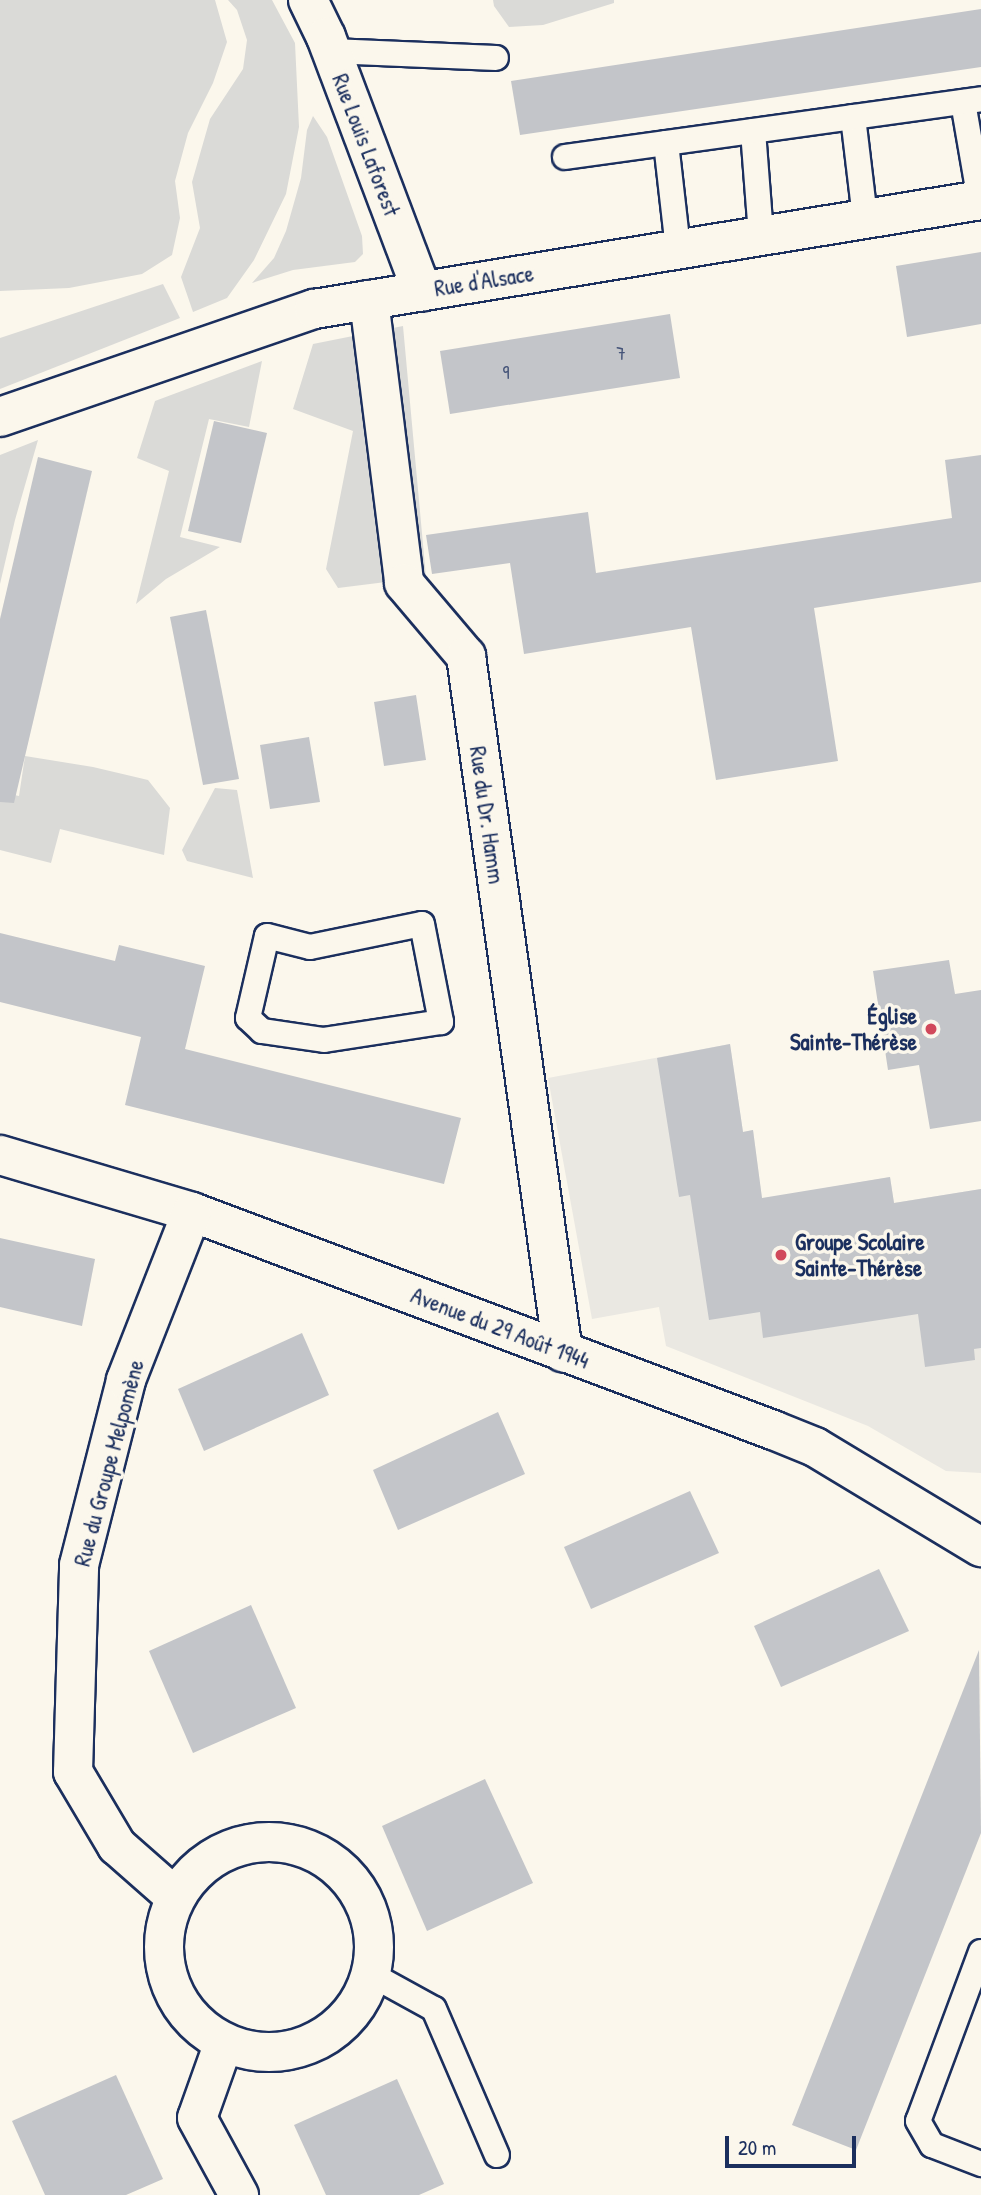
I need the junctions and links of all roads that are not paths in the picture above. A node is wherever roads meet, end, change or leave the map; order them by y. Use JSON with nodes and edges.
{"nodes":[{"id":1,"x":308,"y":0,"type":"edge"},
{"id":2,"x":331,"y":51,"type":"junction"},
{"id":3,"x":496,"y":58,"type":"dead end"},
{"id":4,"x":972,"y":100,"type":"edge"},
{"id":5,"x":853,"y":117,"type":"junction"},
{"id":6,"x":753,"y":131,"type":"junction"},
{"id":7,"x":666,"y":143,"type":"junction"},
{"id":8,"x":565,"y":157,"type":"dead end"},
{"id":9,"x":980,"y":200,"type":"edge"},
{"id":10,"x":865,"y":218,"type":"junction"},
{"id":11,"x":761,"y":235,"type":"junction"},
{"id":12,"x":678,"y":249,"type":"junction"},
{"id":13,"x":422,"y":291,"type":"junction"},
{"id":14,"x":369,"y":300,"type":"junction"},
{"id":15,"x":0,"y":417,"type":"edge"},
{"id":16,"x":324,"y":1040,"type":"joint"},
{"id":17,"x":0,"y":1154,"type":"edge"},
{"id":18,"x":192,"y":1212,"type":"junction"},
{"id":19,"x":563,"y":1352,"type":"junction"},
{"id":20,"x":981,"y":1547,"type":"edge"},
{"id":21,"x":174,"y":1896,"type":"junction"},
{"id":22,"x":981,"y":1952,"type":"edge"},
{"id":23,"x":374,"y":1976,"type":"junction"},
{"id":24,"x":223,"y":2045,"type":"junction"},
{"id":25,"x":498,"y":2155,"type":"dead end"},
{"id":26,"x":981,"y":2164,"type":"edge"},
{"id":27,"x":239,"y":2195,"type":"edge"}],
"edges":[{"from":1,"to":2,"type":"street","name":"Rue Louis Laforest"},
{"from":2,"to":3,"type":"lane"},
{"from":2,"to":13,"type":"street","name":"Rue Louis Laforest"},
{"from":4,"to":5,"type":"lane"},
{"from":4,"to":9,"type":"lane"},
{"from":5,"to":6,"type":"lane"},
{"from":5,"to":10,"type":"lane"},
{"from":6,"to":7,"type":"lane"},
{"from":6,"to":11,"type":"lane"},
{"from":7,"to":8,"type":"lane"},
{"from":7,"to":12,"type":"lane"},
{"from":9,"to":10,"type":"street","name":"Rue d'Alsace"},
{"from":10,"to":11,"type":"street","name":"Rue d'Alsace"},
{"from":11,"to":12,"type":"street","name":"Rue d'Alsace"},
{"from":12,"to":13,"type":"street","name":"Rue d'Alsace"},
{"from":13,"to":14,"type":"street","name":"Rue d'Alsace"},
{"from":14,"to":15,"type":"street","name":"Rue d'Alsace"},
{"from":14,"to":19,"type":"street","name":"Rue du Dr. Hamm"},
{"from":16,"to":16,"type":"lane"},
{"from":17,"to":18,"type":"street","name":"Avenue du 29 Août 1944"},
{"from":18,"to":19,"type":"street","name":"Avenue du 29 Août 1944"},
{"from":18,"to":21,"type":"street","name":"Rue du Groupe Melpomène"},
{"from":19,"to":20,"type":"street","name":"Avenue du 29 Août 1944"},
{"from":21,"to":23,"type":"street"},
{"from":21,"to":24,"type":"street"},
{"from":22,"to":26,"type":"lane"},
{"from":23,"to":24,"type":"street"},
{"from":23,"to":25,"type":"lane"},
{"from":24,"to":27,"type":"street"}]}
